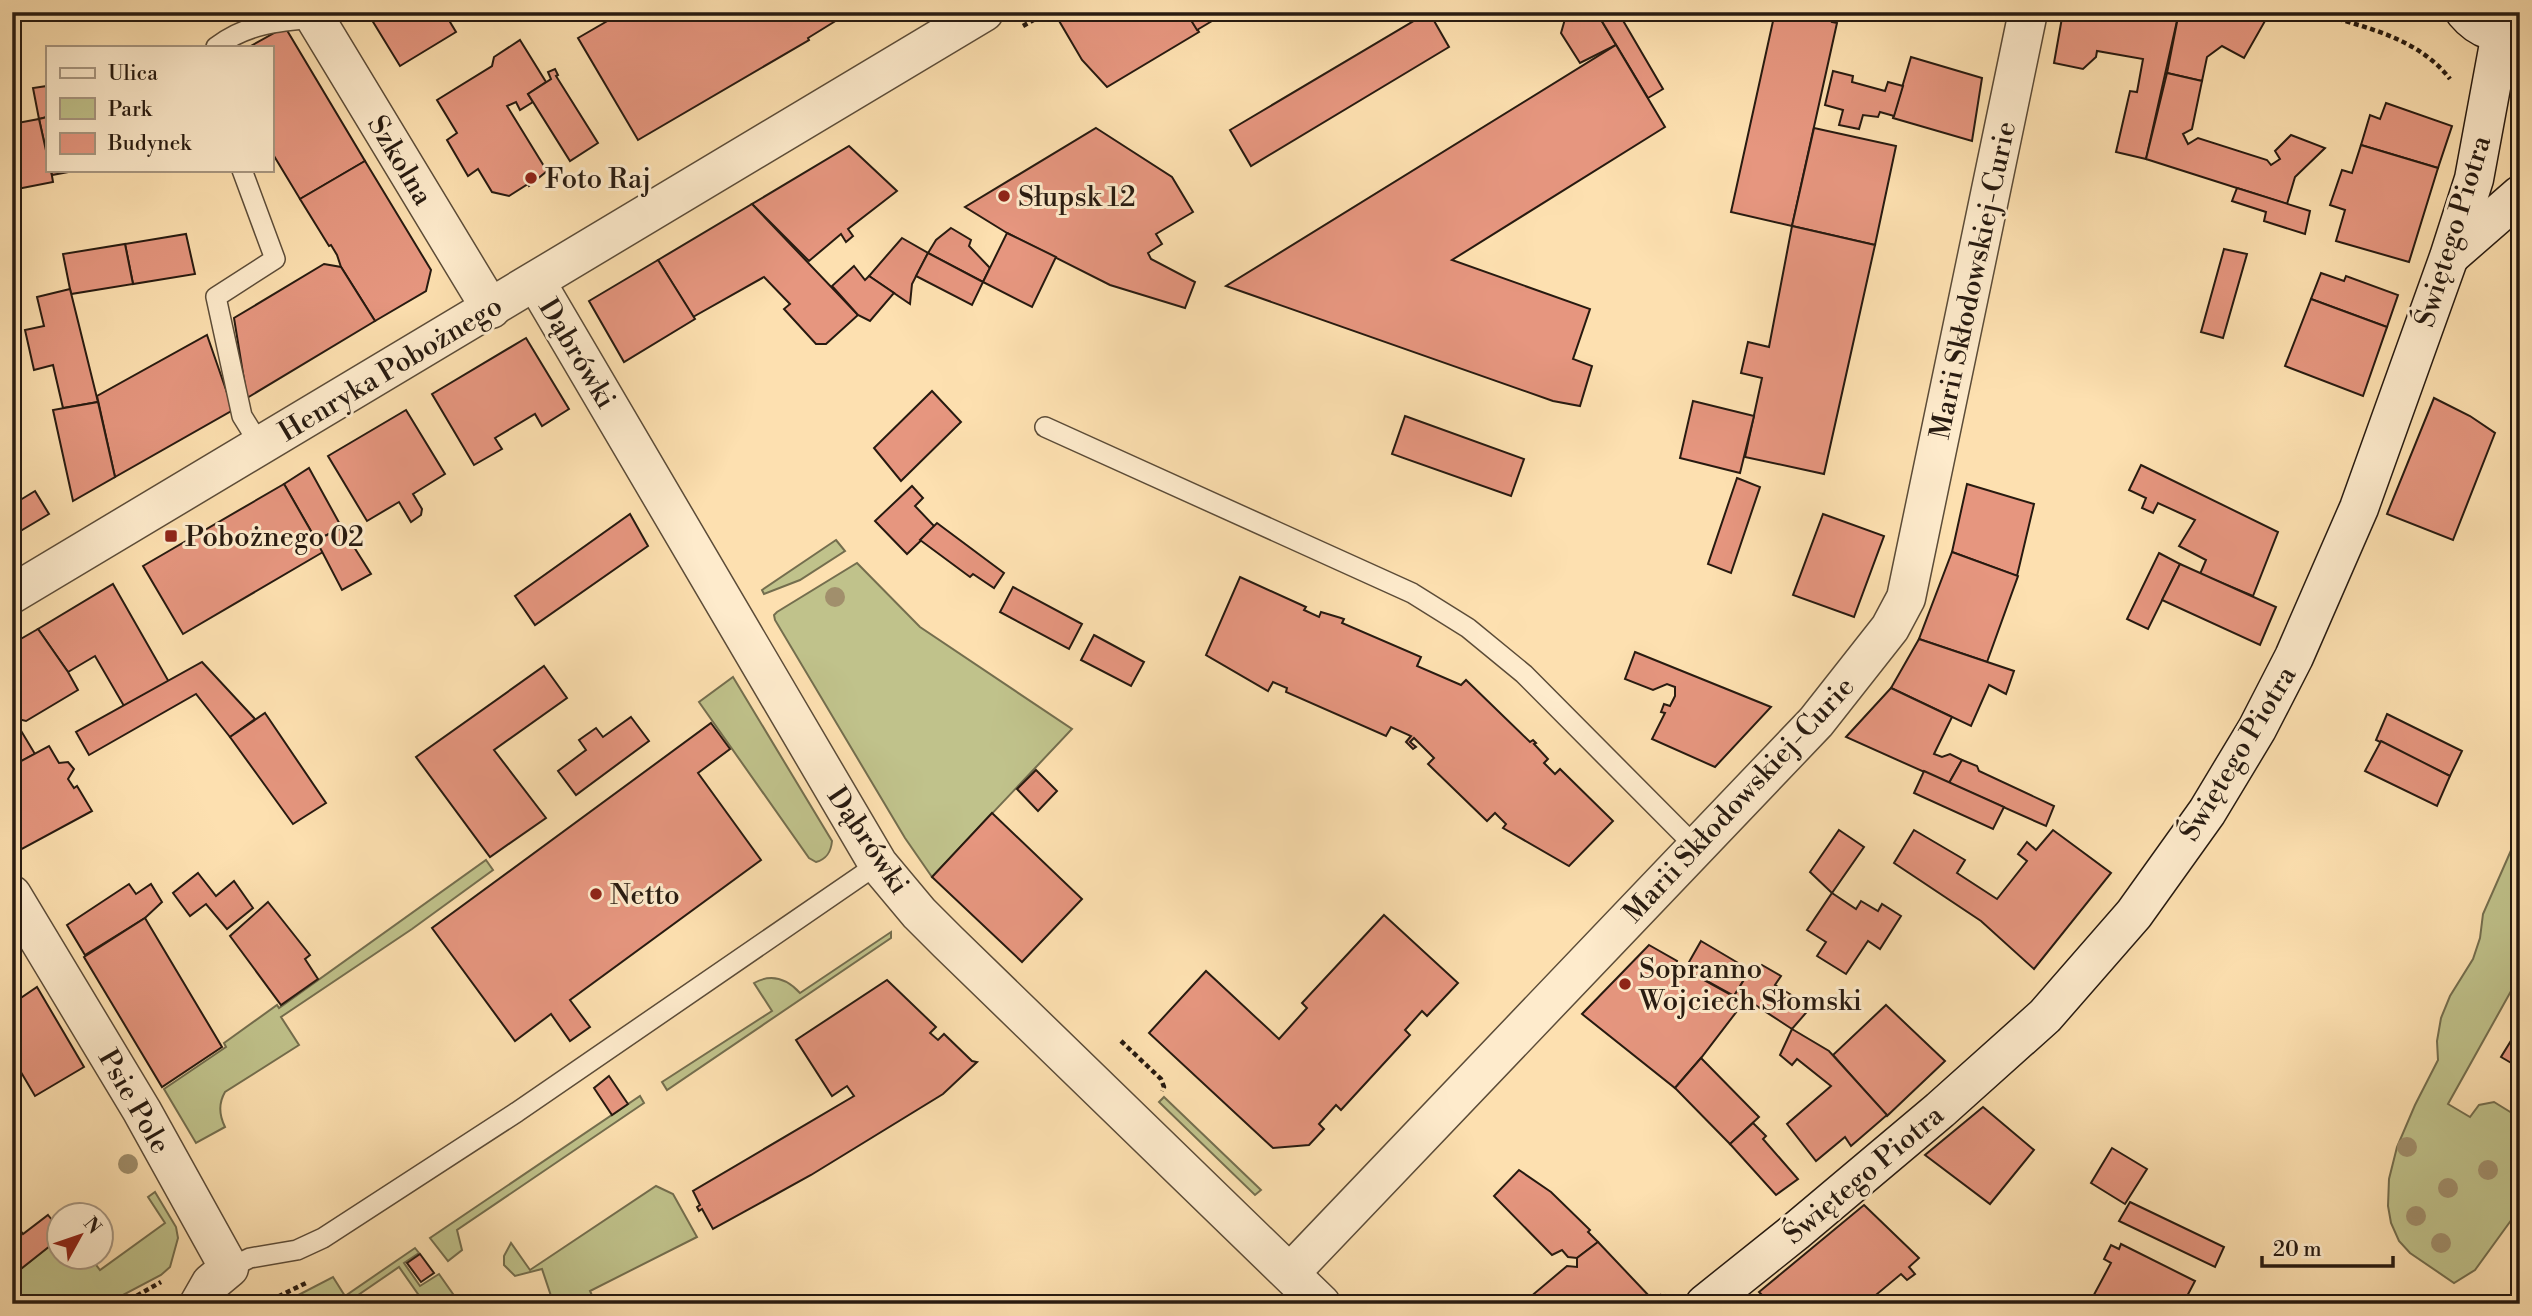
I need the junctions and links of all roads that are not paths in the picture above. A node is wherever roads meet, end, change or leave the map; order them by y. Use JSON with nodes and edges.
{"nodes":[{"id":1,"x":984,"y":12,"type":"edge"},
{"id":2,"x":2028,"y":12,"type":"edge"},
{"id":3,"x":2465,"y":12,"type":"edge"},
{"id":4,"x":316,"y":15,"type":"edge"},
{"id":5,"x":2510,"y":31,"type":"edge"},
{"id":6,"x":217,"y":46,"type":"edge"},
{"id":7,"x":243,"y":172,"type":"edge"},
{"id":8,"x":2520,"y":195,"type":"edge"},
{"id":9,"x":2449,"y":257,"type":"junction"},
{"id":10,"x":536,"y":282,"type":"junction"},
{"id":11,"x":491,"y":309,"type":"junction"},
{"id":12,"x":1045,"y":427,"type":"dead end"},
{"id":13,"x":260,"y":445,"type":"junction"},
{"id":14,"x":12,"y":594,"type":"edge"},
{"id":15,"x":1696,"y":847,"type":"junction"},
{"id":16,"x":878,"y":864,"type":"junction"},
{"id":17,"x":12,"y":895,"type":"edge"},
{"id":18,"x":229,"y":1268,"type":"junction"},
{"id":19,"x":1290,"y":1273,"type":"junction"},
{"id":20,"x":199,"y":1304,"type":"edge"},
{"id":21,"x":1321,"y":1304,"type":"edge"},
{"id":22,"x":1705,"y":1304,"type":"edge"}],
"edges":[{"from":1,"to":10,"type":"street","name":"Henryka Pobożnego"},
{"from":2,"to":15,"type":"street","name":"Marii Skłodowskiej-Curie"},
{"from":3,"to":5,"type":"street"},
{"from":4,"to":6,"type":"lane"},
{"from":4,"to":11,"type":"street","name":"Szkolna"},
{"from":5,"to":9,"type":"street","name":"Świętego Piotra"},
{"from":7,"to":13,"type":"lane"},
{"from":8,"to":9,"type":"street"},
{"from":9,"to":22,"type":"street","name":"Świętego Piotra"},
{"from":10,"to":11,"type":"street","name":"Henryka Pobożnego"},
{"from":10,"to":16,"type":"street","name":"Dąbrówki"},
{"from":11,"to":13,"type":"street","name":"Henryka Pobożnego"},
{"from":12,"to":15,"type":"lane"},
{"from":13,"to":14,"type":"street","name":"Henryka Pobożnego"},
{"from":15,"to":19,"type":"street","name":"Marii Skłodowskiej-Curie"},
{"from":16,"to":18,"type":"lane"},
{"from":16,"to":19,"type":"street","name":"Dąbrówki"},
{"from":17,"to":18,"type":"street","name":"Psie Pole"},
{"from":18,"to":20,"type":"street"},
{"from":19,"to":21,"type":"street","name":"Dąbrówki"}]}
